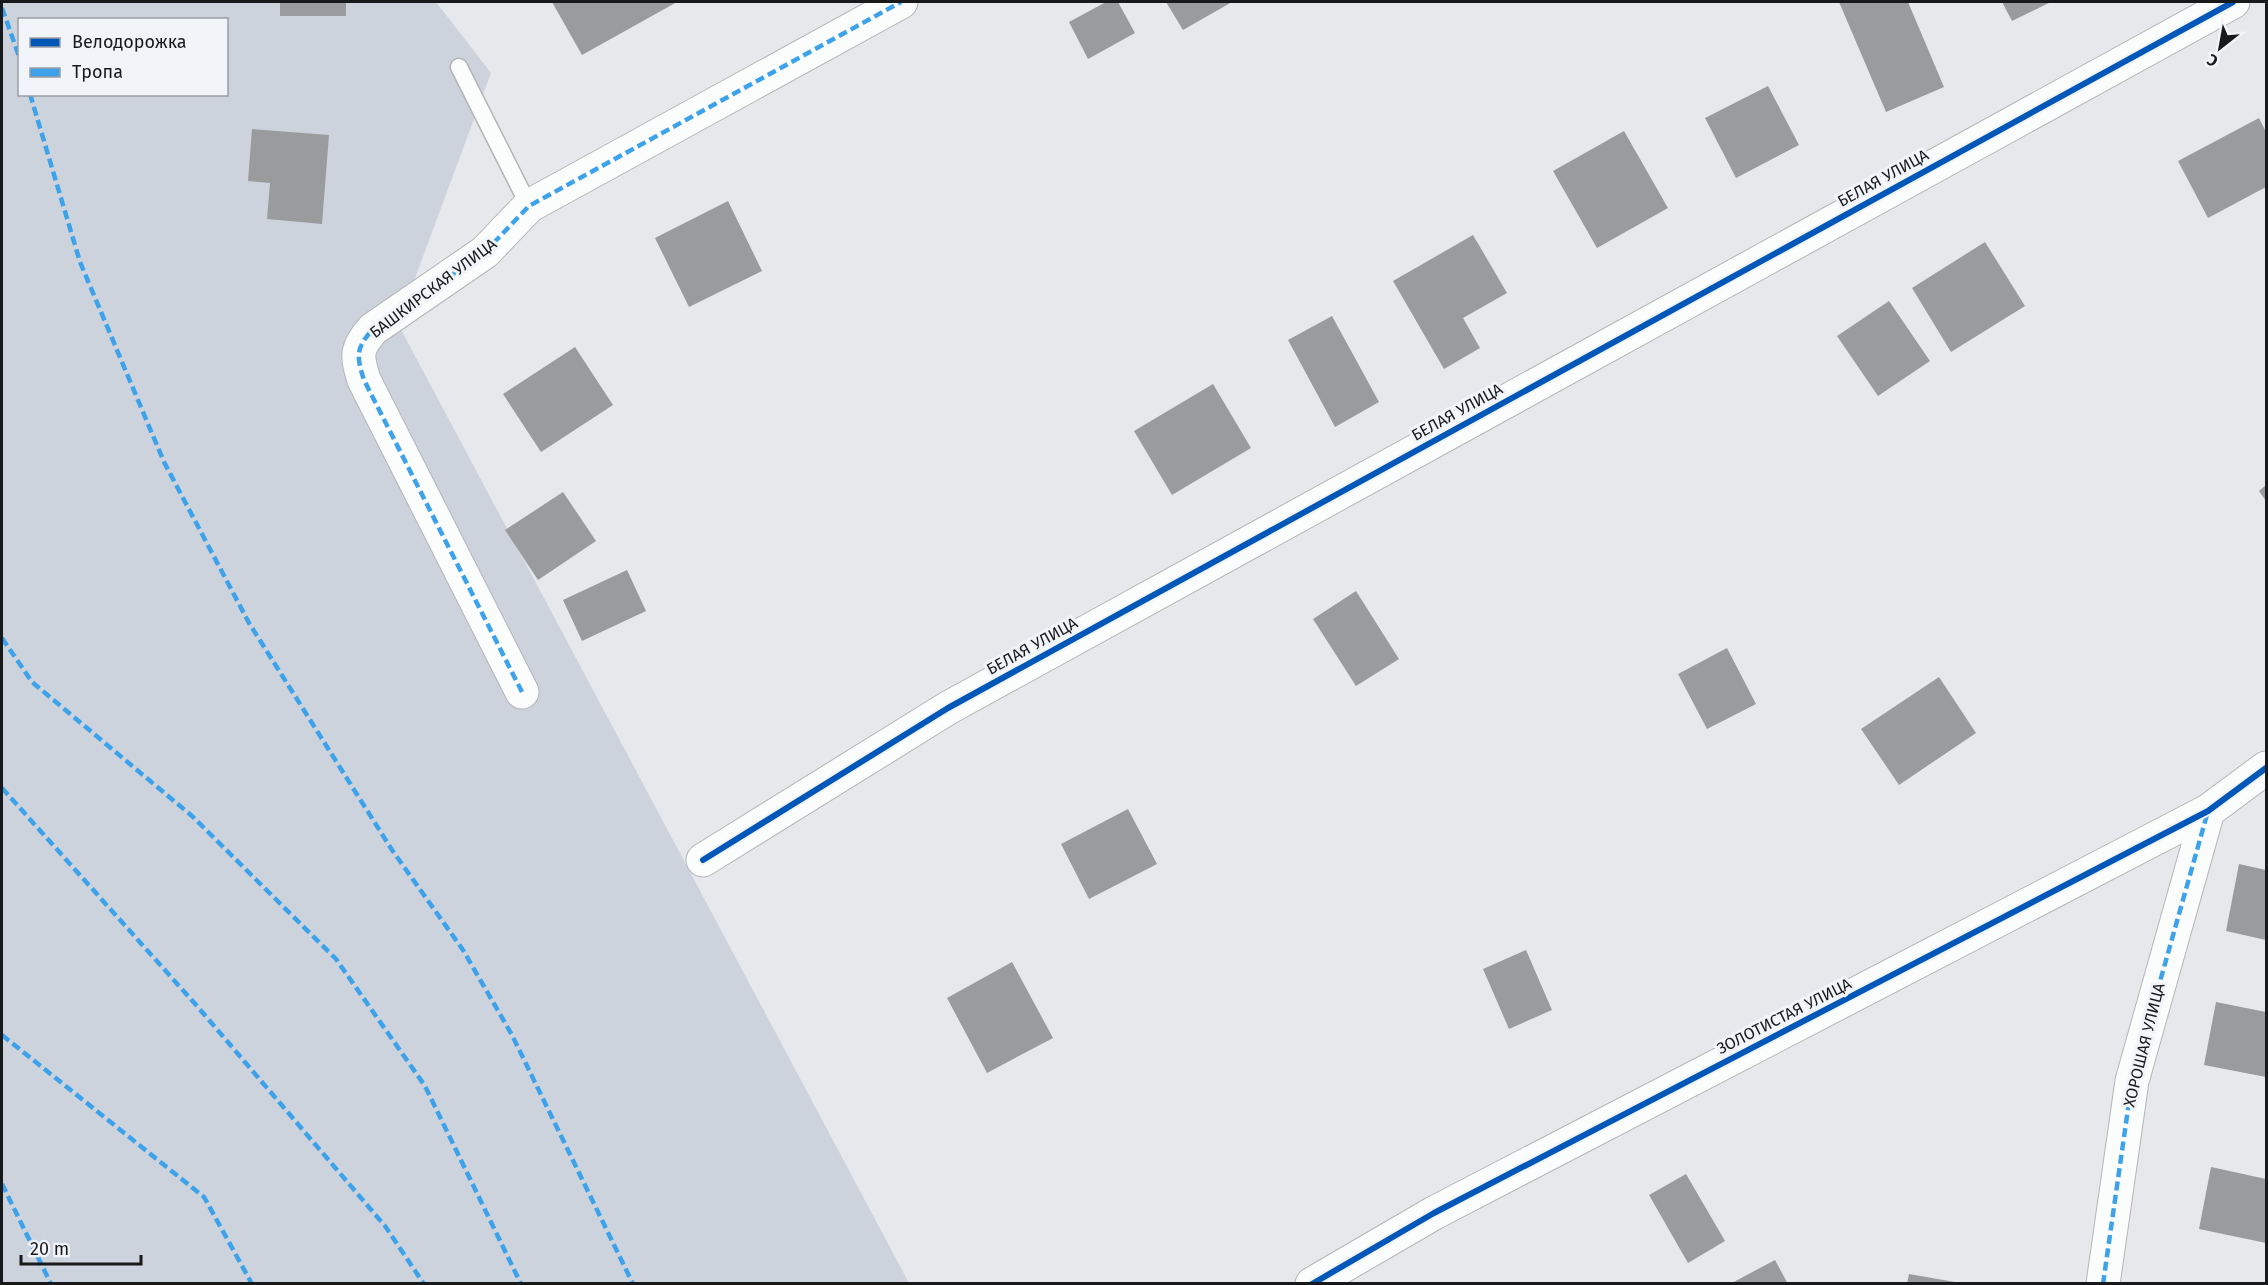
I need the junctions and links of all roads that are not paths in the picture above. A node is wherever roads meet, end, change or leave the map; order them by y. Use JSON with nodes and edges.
{"nodes":[{"id":1,"x":900,"y":2,"type":"edge"},
{"id":2,"x":2233,"y":2,"type":"edge"},
{"id":3,"x":459,"y":67,"type":"dead end"},
{"id":4,"x":530,"y":207,"type":"junction"},
{"id":5,"x":522,"y":692,"type":"dead end"},
{"id":6,"x":2266,"y":768,"type":"edge"},
{"id":7,"x":2208,"y":811,"type":"junction"},
{"id":8,"x":703,"y":860,"type":"dead end"},
{"id":9,"x":1312,"y":1284,"type":"edge"},
{"id":10,"x":2103,"y":1284,"type":"edge"}],
"edges":[{"from":1,"to":4,"type":"street","name":"БАШКИРСКАЯ УЛИЦА"},
{"from":2,"to":8,"type":"street","name":"БЕЛАЯ УЛИЦА"},
{"from":3,"to":4,"type":"lane"},
{"from":4,"to":5,"type":"street","name":"БАШКИРСКАЯ УЛИЦА"},
{"from":6,"to":7,"type":"street","name":"ЗОЛОТИСТАЯ УЛИЦА"},
{"from":7,"to":9,"type":"street","name":"ЗОЛОТИСТАЯ УЛИЦА"},
{"from":7,"to":10,"type":"street","name":"ХОРОШАЯ УЛИЦА"}]}
